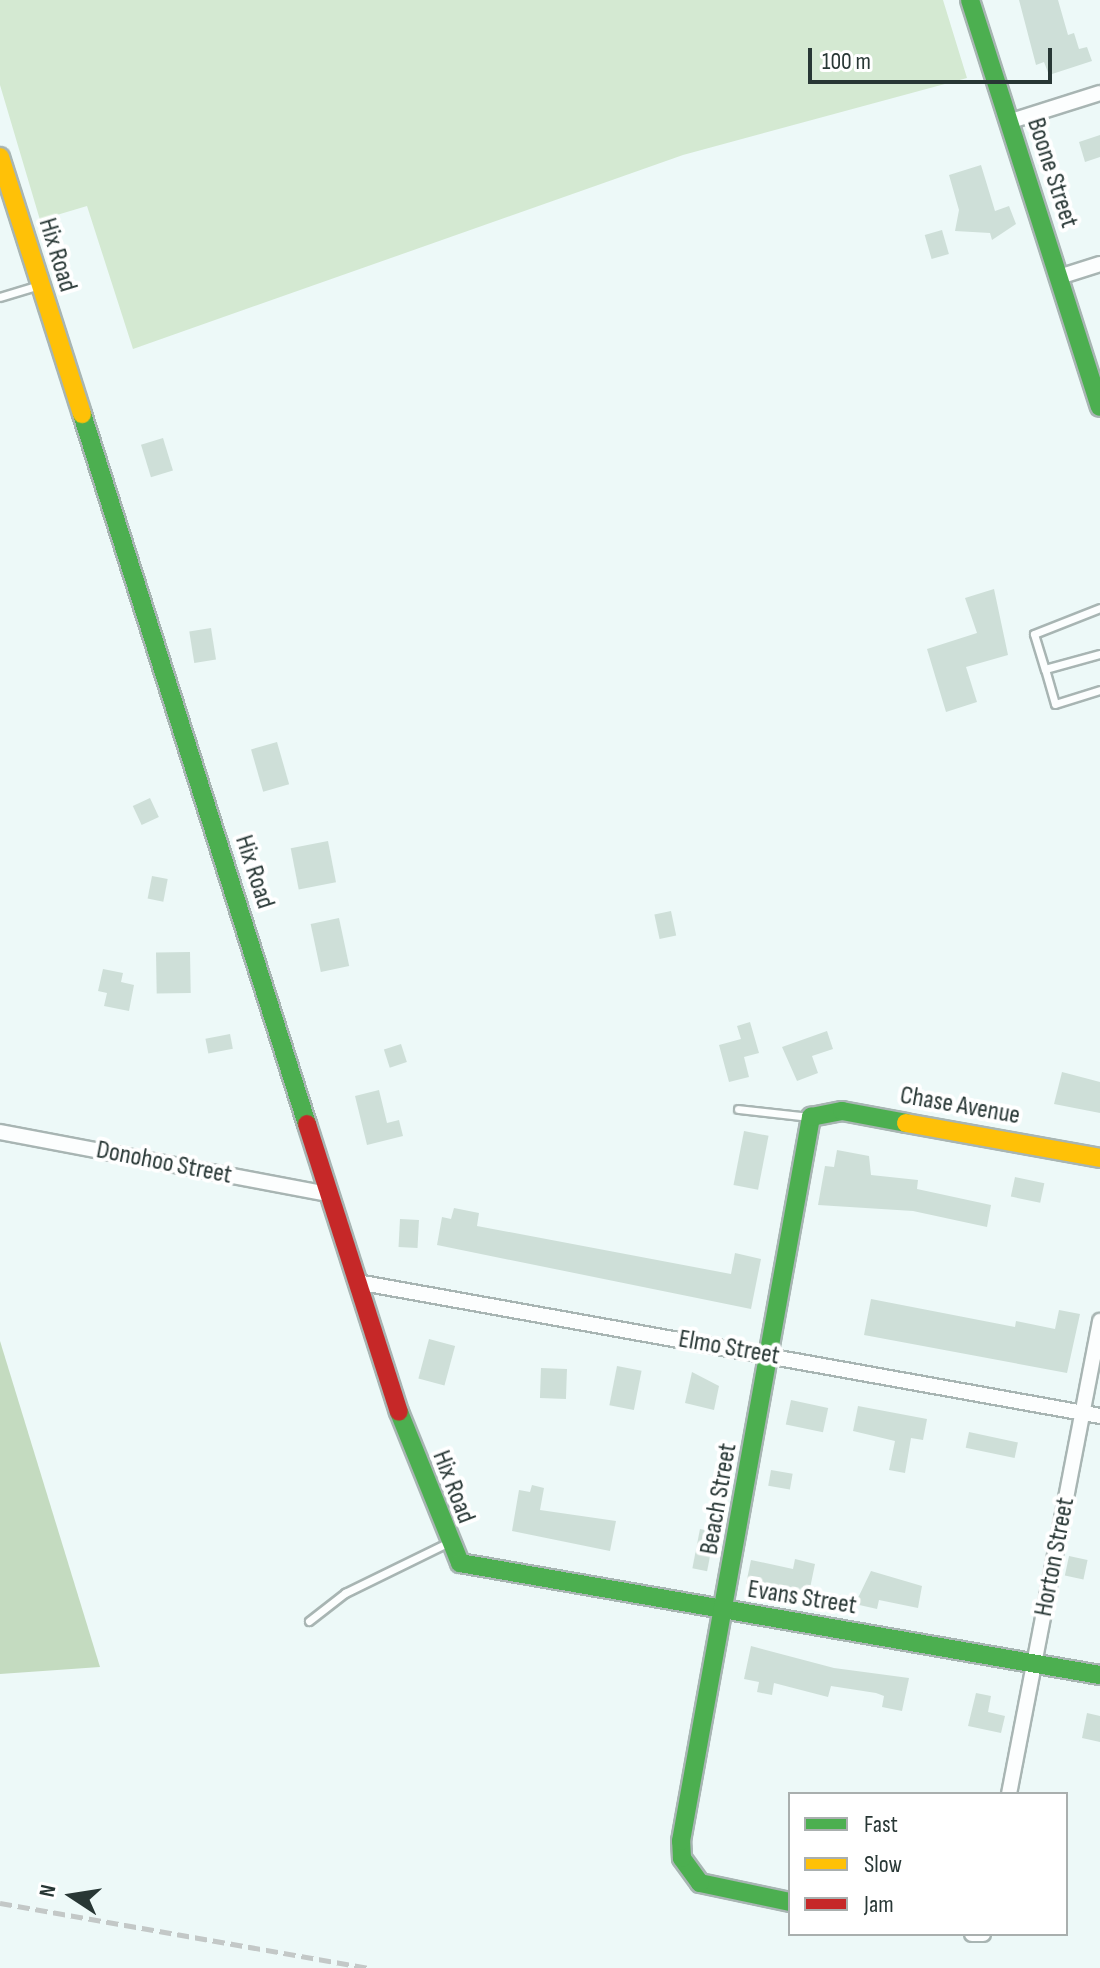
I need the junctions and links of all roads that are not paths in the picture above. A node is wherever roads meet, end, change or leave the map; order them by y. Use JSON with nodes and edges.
{"nodes":[{"id":1,"x":970,"y":0,"type":"edge"},
{"id":2,"x":1100,"y":93,"type":"edge"},
{"id":3,"x":1008,"y":122,"type":"junction"},
{"id":4,"x":0,"y":157,"type":"edge"},
{"id":5,"x":1100,"y":264,"type":"edge"},
{"id":6,"x":1059,"y":277,"type":"junction"},
{"id":7,"x":39,"y":286,"type":"junction"},
{"id":8,"x":0,"y":297,"type":"edge"},
{"id":9,"x":1100,"y":407,"type":"edge"},
{"id":10,"x":1100,"y":608,"type":"edge"},
{"id":11,"x":1100,"y":654,"type":"edge"},
{"id":12,"x":1045,"y":669,"type":"junction"},
{"id":13,"x":1100,"y":690,"type":"edge"},
{"id":14,"x":738,"y":1109,"type":"dead end"},
{"id":15,"x":811,"y":1117,"type":"junction"},
{"id":16,"x":0,"y":1132,"type":"edge"},
{"id":17,"x":1100,"y":1158,"type":"edge"},
{"id":18,"x":328,"y":1194,"type":"junction"},
{"id":19,"x":357,"y":1282,"type":"junction"},
{"id":20,"x":1100,"y":1321,"type":"edge"},
{"id":21,"x":770,"y":1356,"type":"junction"},
{"id":22,"x":1083,"y":1412,"type":"junction"},
{"id":23,"x":1100,"y":1416,"type":"edge"},
{"id":24,"x":447,"y":1543,"type":"junction"},
{"id":25,"x":496,"y":1570,"type":"joint"},
{"id":26,"x":726,"y":1612,"type":"junction"},
{"id":27,"x":309,"y":1621,"type":"dead end"},
{"id":28,"x":1034,"y":1663,"type":"junction"},
{"id":29,"x":1100,"y":1675,"type":"edge"},
{"id":30,"x":1009,"y":1792,"type":"edge"},
{"id":31,"x":788,"y":1902,"type":"edge"}],
"edges":[{"from":1,"to":3,"type":"street","name":"Boone Street"},
{"from":2,"to":3,"type":"street"},
{"from":3,"to":6,"type":"street","name":"Boone Street"},
{"from":4,"to":7,"type":"street","name":"Hix Road"},
{"from":5,"to":6,"type":"street"},
{"from":6,"to":9,"type":"street","name":"Boone Street"},
{"from":7,"to":8,"type":"lane"},
{"from":7,"to":18,"type":"street","name":"Hix Road"},
{"from":10,"to":12,"type":"lane"},
{"from":11,"to":12,"type":"lane"},
{"from":12,"to":13,"type":"lane"},
{"from":14,"to":15,"type":"lane"},
{"from":15,"to":17,"type":"street","name":"Chase Avenue"},
{"from":15,"to":21,"type":"street","name":"Beach Street"},
{"from":16,"to":18,"type":"street","name":"Donohoo Street"},
{"from":18,"to":19,"type":"street","name":"Hix Road"},
{"from":19,"to":21,"type":"street","name":"Elmo Street"},
{"from":19,"to":24,"type":"street","name":"Hix Road"},
{"from":20,"to":22,"type":"street","name":"Horton Street"},
{"from":21,"to":22,"type":"street","name":"Elmo Street"},
{"from":21,"to":26,"type":"street","name":"Beach Street"},
{"from":22,"to":23,"type":"street","name":"Elmo Street"},
{"from":22,"to":28,"type":"street","name":"Horton Street"},
{"from":24,"to":25,"type":"street","name":"Hix Road"},
{"from":24,"to":27,"type":"lane"},
{"from":25,"to":26,"type":"street","name":"Evans Street"},
{"from":26,"to":28,"type":"street","name":"Evans Street"},
{"from":26,"to":31,"type":"street","name":"Beach Street"},
{"from":28,"to":29,"type":"street","name":"Evans Street"},
{"from":28,"to":30,"type":"street","name":"Horton Street"}]}
